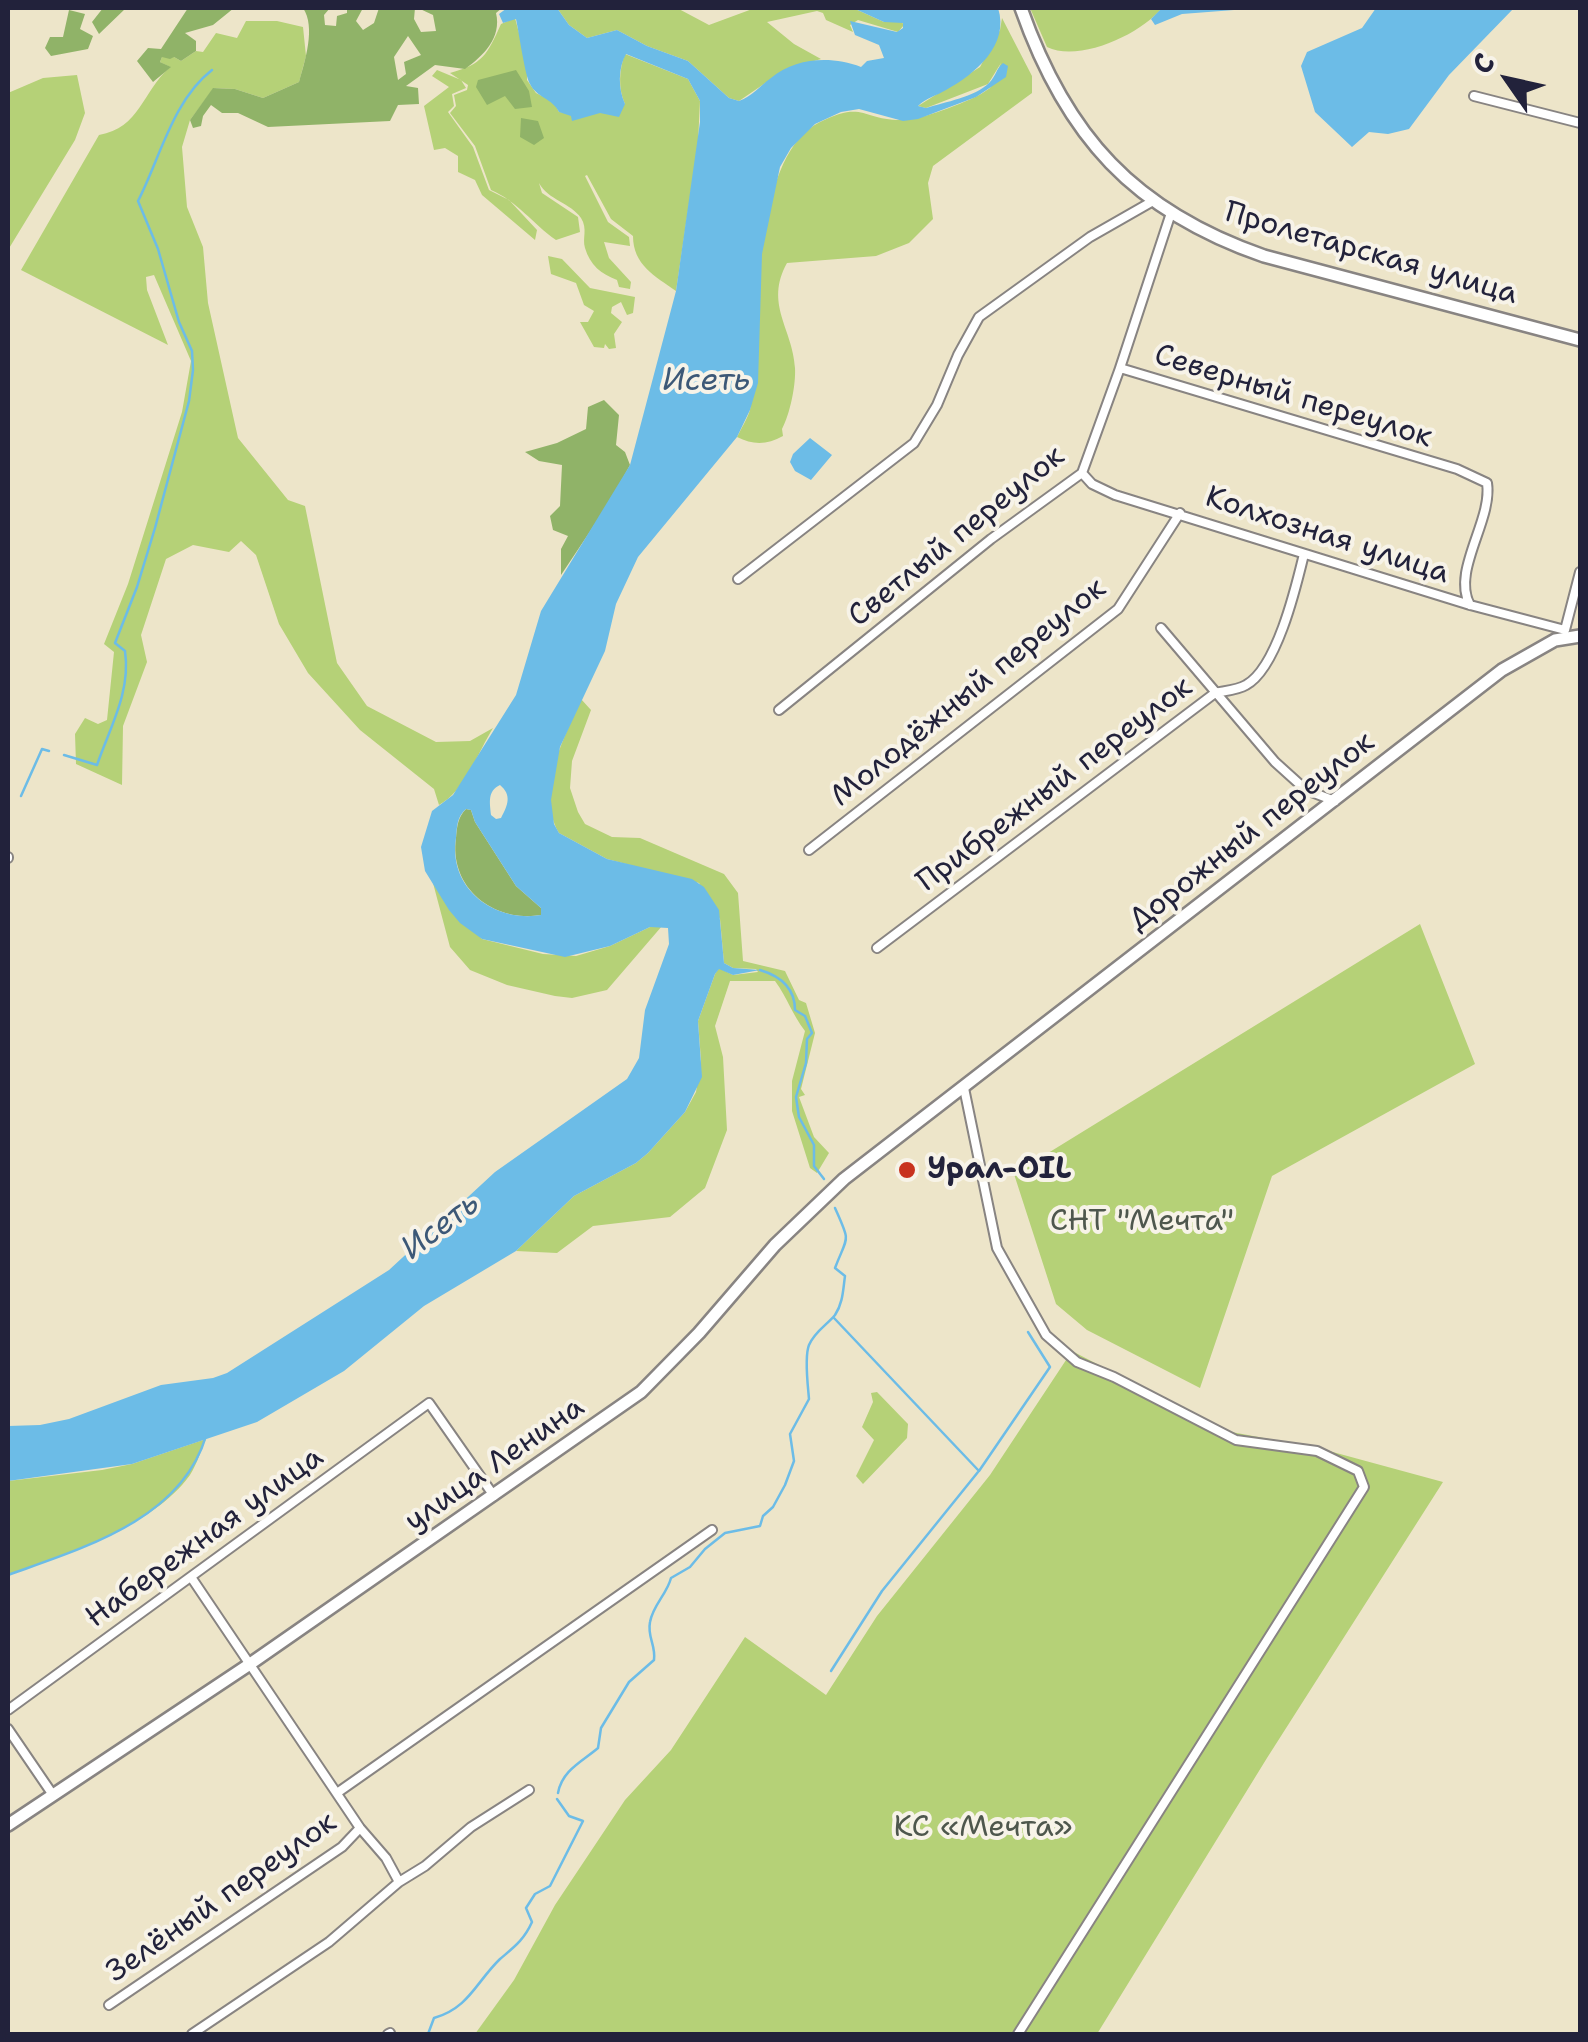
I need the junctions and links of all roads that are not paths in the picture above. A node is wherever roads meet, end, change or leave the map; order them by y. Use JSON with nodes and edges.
{"nodes":[{"id":1,"x":1021,"y":8,"type":"edge"},
{"id":2,"x":1474,"y":96,"type":"dead end"},
{"id":3,"x":1580,"y":124,"type":"edge"},
{"id":4,"x":1153,"y":201,"type":"junction"},
{"id":5,"x":1170,"y":213,"type":"junction"},
{"id":6,"x":1580,"y":340,"type":"edge"},
{"id":7,"x":1120,"y":368,"type":"junction"},
{"id":8,"x":1082,"y":473,"type":"junction"},
{"id":9,"x":1180,"y":513,"type":"junction"},
{"id":10,"x":1304,"y":554,"type":"junction"},
{"id":11,"x":1580,"y":572,"type":"edge"},
{"id":12,"x":738,"y":579,"type":"dead end"},
{"id":13,"x":1470,"y":605,"type":"junction"},
{"id":14,"x":1162,"y":628,"type":"dead end"},
{"id":15,"x":1571,"y":634,"type":"edge"},
{"id":16,"x":1215,"y":693,"type":"junction"},
{"id":17,"x":779,"y":710,"type":"dead end"},
{"id":18,"x":1335,"y":801,"type":"junction"},
{"id":19,"x":808,"y":850,"type":"dead end"},
{"id":20,"x":878,"y":948,"type":"dead end"},
{"id":21,"x":964,"y":1088,"type":"junction"},
{"id":22,"x":494,"y":1497,"type":"junction"},
{"id":23,"x":712,"y":1530,"type":"dead end"},
{"id":24,"x":191,"y":1577,"type":"junction"},
{"id":25,"x":250,"y":1664,"type":"junction"},
{"id":26,"x":8,"y":1710,"type":"edge"},
{"id":27,"x":8,"y":1729,"type":"edge"},
{"id":28,"x":529,"y":1790,"type":"dead end"},
{"id":29,"x":337,"y":1793,"type":"junction"},
{"id":30,"x":54,"y":1797,"type":"junction"},
{"id":31,"x":8,"y":1825,"type":"edge"},
{"id":32,"x":360,"y":1828,"type":"junction"},
{"id":33,"x":399,"y":1882,"type":"junction"},
{"id":34,"x":109,"y":2005,"type":"dead end"},
{"id":35,"x":192,"y":2034,"type":"edge"},
{"id":36,"x":1018,"y":2034,"type":"edge"}],
"edges":[{"from":1,"to":4,"type":"main road","name":"Пролетарская улица"},
{"from":2,"to":3,"type":"street"},
{"from":4,"to":5,"type":"main road","name":"Пролетарская улица"},
{"from":4,"to":12,"type":"street"},
{"from":5,"to":6,"type":"main road","name":"Пролетарская улица"},
{"from":5,"to":7,"type":"street","name":"Северный переулок"},
{"from":7,"to":8,"type":"street","name":"Светлый переулок"},
{"from":7,"to":13,"type":"street","name":"Северный переулок"},
{"from":8,"to":9,"type":"street","name":"Колхозная улица"},
{"from":8,"to":17,"type":"street","name":"Светлый переулок"},
{"from":9,"to":10,"type":"street","name":"Колхозная улица"},
{"from":9,"to":19,"type":"street","name":"Молодёжный переулок"},
{"from":10,"to":13,"type":"street","name":"Колхозная улица"},
{"from":10,"to":16,"type":"street","name":"Прибрежный переулок"},
{"from":11,"to":15,"type":"street"},
{"from":13,"to":15,"type":"street","name":"Колхозная улица"},
{"from":14,"to":16,"type":"street"},
{"from":15,"to":18,"type":"main road","name":"Дорожный переулок"},
{"from":16,"to":18,"type":"street"},
{"from":16,"to":20,"type":"street","name":"Прибрежный переулок"},
{"from":18,"to":21,"type":"main road","name":"Дорожный переулок"},
{"from":21,"to":22,"type":"main road","name":"улица Ленина"},
{"from":21,"to":36,"type":"street"},
{"from":22,"to":24,"type":"street","name":"Набережная улица"},
{"from":22,"to":25,"type":"main road","name":"улица Ленина"},
{"from":23,"to":29,"type":"street"},
{"from":24,"to":25,"type":"street"},
{"from":24,"to":26,"type":"street","name":"Набережная улица"},
{"from":25,"to":29,"type":"street"},
{"from":25,"to":30,"type":"main road","name":"улица Ленина"},
{"from":27,"to":30,"type":"street"},
{"from":28,"to":33,"type":"street"},
{"from":29,"to":32,"type":"street"},
{"from":30,"to":31,"type":"main road","name":"улица Ленина"},
{"from":32,"to":33,"type":"street"},
{"from":32,"to":34,"type":"street","name":"Зелёный переулок"},
{"from":33,"to":35,"type":"street"}]}
